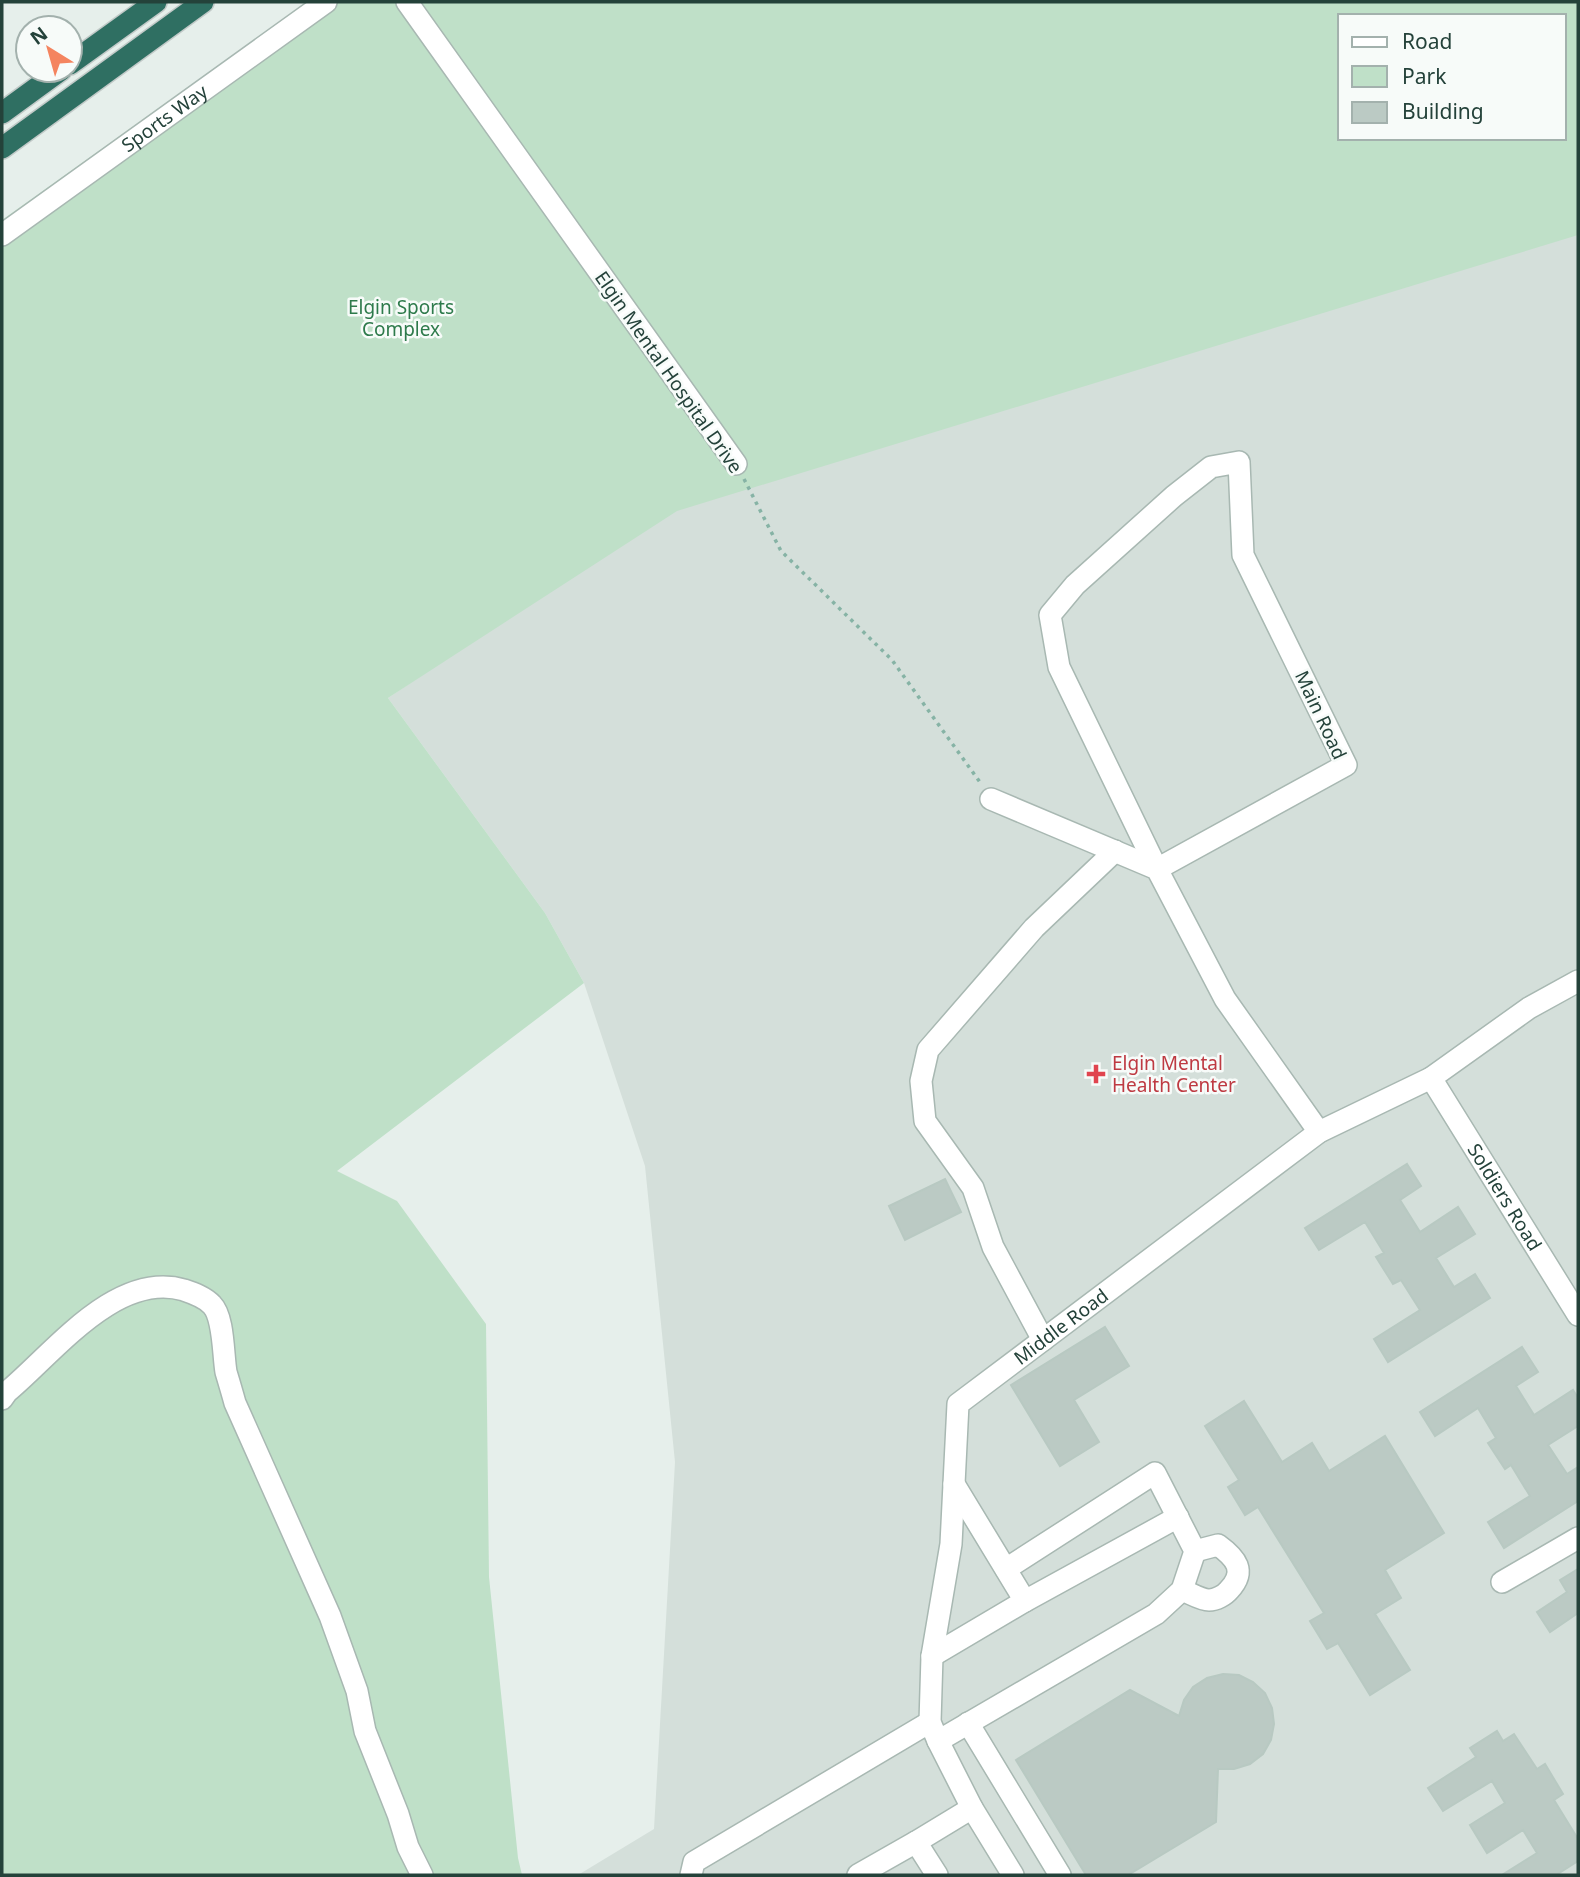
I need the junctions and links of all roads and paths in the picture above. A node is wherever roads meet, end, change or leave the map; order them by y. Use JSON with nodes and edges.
{"nodes":[{"id":1,"x":156,"y":2,"type":"edge"},
{"id":2,"x":203,"y":2,"type":"edge"},
{"id":3,"x":326,"y":2,"type":"edge"},
{"id":4,"x":407,"y":2,"type":"edge"},
{"id":5,"x":84,"y":54,"type":"edge"},
{"id":6,"x":42,"y":84,"type":"edge"},
{"id":7,"x":2,"y":113,"type":"edge"},
{"id":8,"x":2,"y":148,"type":"edge"},
{"id":9,"x":2,"y":235,"type":"edge"},
{"id":10,"x":736,"y":464,"type":"joint"},
{"id":11,"x":991,"y":799,"type":"joint"},
{"id":12,"x":1115,"y":851,"type":"junction"},
{"id":13,"x":1157,"y":869,"type":"junction"},
{"id":14,"x":1578,"y":981,"type":"edge"},
{"id":15,"x":1431,"y":1078,"type":"junction"},
{"id":16,"x":1319,"y":1132,"type":"junction"},
{"id":17,"x":1578,"y":1315,"type":"edge"},
{"id":18,"x":1042,"y":1340,"type":"junction"},
{"id":19,"x":2,"y":1399,"type":"edge"},
{"id":20,"x":954,"y":1484,"type":"junction"},
{"id":21,"x":1178,"y":1517,"type":"junction"},
{"id":22,"x":1578,"y":1538,"type":"edge"},
{"id":23,"x":1195,"y":1550,"type":"junction"},
{"id":24,"x":1006,"y":1569,"type":"junction"},
{"id":25,"x":1502,"y":1582,"type":"dead end"},
{"id":26,"x":1182,"y":1590,"type":"junction"},
{"id":27,"x":1025,"y":1601,"type":"junction"},
{"id":28,"x":932,"y":1656,"type":"junction"},
{"id":29,"x":968,"y":1723,"type":"junction"},
{"id":30,"x":934,"y":1731,"type":"junction"},
{"id":31,"x":972,"y":1808,"type":"junction"},
{"id":32,"x":916,"y":1842,"type":"junction"},
{"id":33,"x":422,"y":1875,"type":"edge"},
{"id":34,"x":691,"y":1875,"type":"edge"},
{"id":35,"x":858,"y":1875,"type":"edge"},
{"id":36,"x":937,"y":1875,"type":"edge"},
{"id":37,"x":1013,"y":1875,"type":"edge"},
{"id":38,"x":1060,"y":1875,"type":"edge"}],
"edges":[{"from":1,"to":5,"type":"highway"},
{"from":2,"to":8,"type":"highway"},
{"from":3,"to":9,"type":"street","name":"Sports Way"},
{"from":4,"to":10,"type":"street","name":"Elgin Mental Hospital Drive"},
{"from":6,"to":7,"type":"highway"},
{"from":10,"to":11,"type":"path","name":"Elgin Mental Hospital Drive"},
{"from":11,"to":12,"type":"street"},
{"from":12,"to":13,"type":"street"},
{"from":12,"to":18,"type":"street"},
{"from":13,"to":13,"type":"street","name":"Main Road"},
{"from":13,"to":16,"type":"street"},
{"from":14,"to":15,"type":"street","name":"Middle Road"},
{"from":15,"to":16,"type":"street","name":"Middle Road"},
{"from":15,"to":17,"type":"street","name":"Soldiers Road"},
{"from":16,"to":18,"type":"street","name":"Middle Road"},
{"from":18,"to":20,"type":"street","name":"Middle Road"},
{"from":19,"to":33,"type":"street"},
{"from":20,"to":24,"type":"street"},
{"from":20,"to":28,"type":"street","name":"Middle Road"},
{"from":21,"to":23,"type":"street"},
{"from":21,"to":24,"type":"street"},
{"from":21,"to":27,"type":"street"},
{"from":22,"to":25,"type":"street"},
{"from":23,"to":26,"type":"street"},
{"from":23,"to":26,"type":"street"},
{"from":24,"to":27,"type":"street"},
{"from":26,"to":29,"type":"street"},
{"from":27,"to":28,"type":"street"},
{"from":28,"to":30,"type":"street","name":"Middle Road"},
{"from":29,"to":30,"type":"street"},
{"from":29,"to":38,"type":"street"},
{"from":30,"to":31,"type":"street","name":"Middle Road"},
{"from":30,"to":34,"type":"street"},
{"from":31,"to":32,"type":"street"},
{"from":31,"to":37,"type":"street","name":"Middle Road"},
{"from":32,"to":35,"type":"street"},
{"from":32,"to":36,"type":"street"}]}
